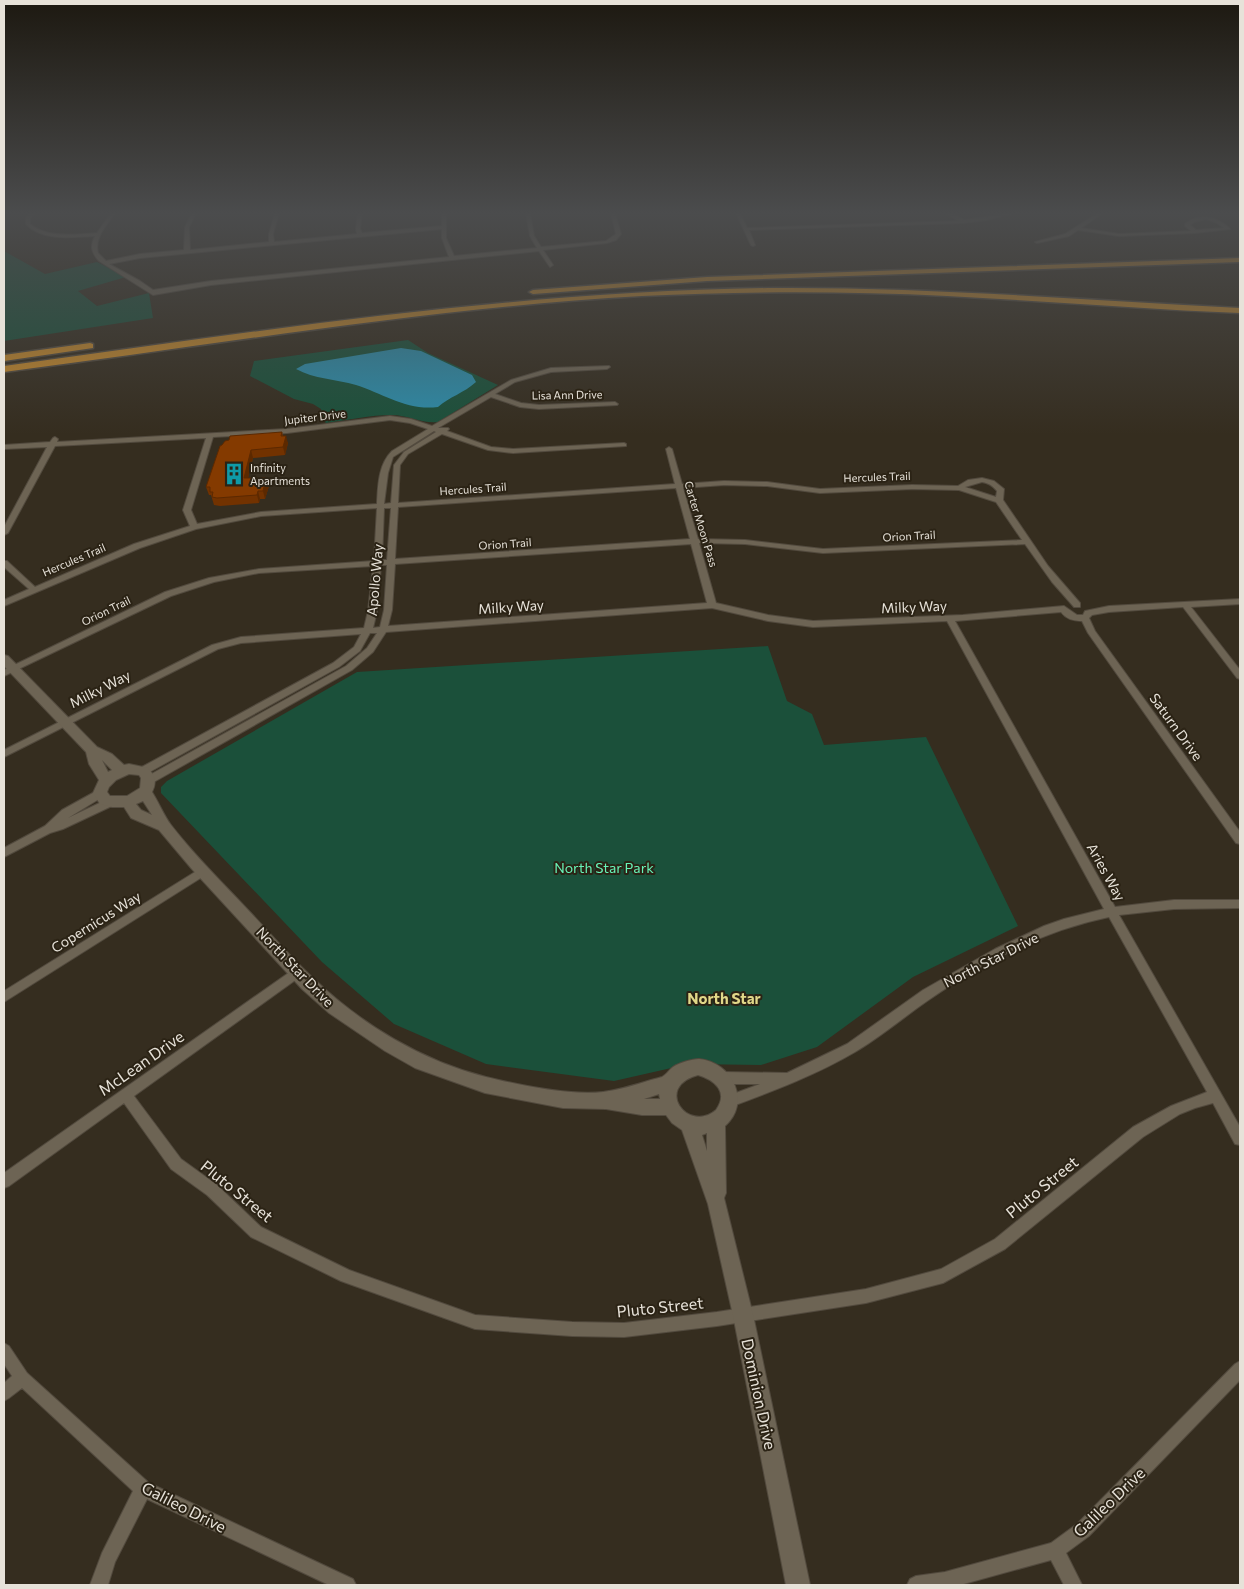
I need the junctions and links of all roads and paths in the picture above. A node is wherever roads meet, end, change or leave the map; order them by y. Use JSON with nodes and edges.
{"nodes":[{"id":1,"x":146,"y":287,"type":"edge"},
{"id":2,"x":184,"y":287,"type":"edge"},
{"id":3,"x":594,"y":287,"type":"edge"},
{"id":4,"x":527,"y":292,"type":"dead end"},
{"id":5,"x":380,"y":308,"type":"dead end"},
{"id":6,"x":1240,"y":311,"type":"edge"},
{"id":7,"x":217,"y":330,"type":"dead end"},
{"id":8,"x":101,"y":345,"type":"dead end"},
{"id":9,"x":4,"y":358,"type":"edge"},
{"id":10,"x":607,"y":367,"type":"dead end"},
{"id":11,"x":4,"y":369,"type":"edge"},
{"id":12,"x":495,"y":396,"type":"junction"},
{"id":13,"x":615,"y":404,"type":"dead end"},
{"id":14,"x":437,"y":430,"type":"junction"},
{"id":15,"x":210,"y":435,"type":"junction"},
{"id":16,"x":54,"y":441,"type":"junction"},
{"id":17,"x":624,"y":444,"type":"dead end"},
{"id":18,"x":4,"y":447,"type":"edge"},
{"id":19,"x":668,"y":449,"type":"dead end"},
{"id":20,"x":678,"y":486,"type":"junction"},
{"id":21,"x":959,"y":488,"type":"junction"},
{"id":22,"x":999,"y":500,"type":"junction"},
{"id":23,"x":394,"y":506,"type":"junction"},
{"id":24,"x":380,"y":507,"type":"junction"},
{"id":25,"x":194,"y":527,"type":"junction"},
{"id":26,"x":4,"y":533,"type":"edge"},
{"id":27,"x":696,"y":541,"type":"junction"},
{"id":28,"x":1028,"y":542,"type":"junction"},
{"id":29,"x":4,"y":563,"type":"edge"},
{"id":30,"x":391,"y":563,"type":"junction"},
{"id":31,"x":376,"y":564,"type":"junction"},
{"id":32,"x":33,"y":589,"type":"junction"},
{"id":33,"x":1062,"y":590,"type":"junction"},
{"id":34,"x":1240,"y":601,"type":"edge"},
{"id":35,"x":4,"y":603,"type":"edge"},
{"id":36,"x":1185,"y":604,"type":"junction"},
{"id":37,"x":712,"y":605,"type":"junction"},
{"id":38,"x":1066,"y":609,"type":"junction"},
{"id":39,"x":1084,"y":611,"type":"junction"},
{"id":40,"x":1075,"y":618,"type":"junction"},
{"id":41,"x":950,"y":619,"type":"junction"},
{"id":42,"x":383,"y":630,"type":"junction"},
{"id":43,"x":367,"y":631,"type":"junction"},
{"id":44,"x":1091,"y":631,"type":"junction"},
{"id":45,"x":4,"y":658,"type":"edge"},
{"id":46,"x":8,"y":671,"type":"edge"},
{"id":47,"x":1240,"y":676,"type":"edge"},
{"id":48,"x":66,"y":722,"type":"junction"},
{"id":49,"x":92,"y":750,"type":"junction"},
{"id":50,"x":4,"y":754,"type":"edge"},
{"id":51,"x":122,"y":771,"type":"junction"},
{"id":52,"x":145,"y":781,"type":"junction"},
{"id":53,"x":105,"y":792,"type":"junction"},
{"id":54,"x":128,"y":802,"type":"junction"},
{"id":55,"x":164,"y":826,"type":"junction"},
{"id":56,"x":1240,"y":840,"type":"edge"},
{"id":57,"x":4,"y":853,"type":"edge"},
{"id":58,"x":203,"y":871,"type":"junction"},
{"id":59,"x":1240,"y":896,"type":"edge"},
{"id":60,"x":1216,"y":902,"type":"junction"},
{"id":61,"x":1240,"y":904,"type":"edge"},
{"id":62,"x":1111,"y":912,"type":"junction"},
{"id":63,"x":297,"y":972,"type":"junction"},
{"id":64,"x":4,"y":997,"type":"edge"},
{"id":65,"x":722,"y":1078,"type":"junction"},
{"id":66,"x":787,"y":1078,"type":"junction"},
{"id":67,"x":670,"y":1083,"type":"junction"},
{"id":68,"x":125,"y":1094,"type":"junction"},
{"id":69,"x":1216,"y":1096,"type":"junction"},
{"id":70,"x":600,"y":1101,"type":"junction"},
{"id":71,"x":730,"y":1101,"type":"junction"},
{"id":72,"x":670,"y":1107,"type":"junction"},
{"id":73,"x":716,"y":1122,"type":"junction"},
{"id":74,"x":689,"y":1125,"type":"junction"},
{"id":75,"x":1240,"y":1139,"type":"edge"},
{"id":76,"x":4,"y":1181,"type":"edge"},
{"id":77,"x":717,"y":1204,"type":"junction"},
{"id":78,"x":743,"y":1315,"type":"junction"},
{"id":79,"x":4,"y":1351,"type":"edge"},
{"id":80,"x":1240,"y":1369,"type":"edge"},
{"id":81,"x":22,"y":1378,"type":"junction"},
{"id":82,"x":4,"y":1393,"type":"edge"},
{"id":83,"x":144,"y":1489,"type":"junction"},
{"id":84,"x":1054,"y":1550,"type":"junction"},
{"id":85,"x":99,"y":1585,"type":"edge"},
{"id":86,"x":346,"y":1585,"type":"edge"},
{"id":87,"x":798,"y":1585,"type":"edge"},
{"id":88,"x":916,"y":1585,"type":"edge"},
{"id":89,"x":1073,"y":1585,"type":"edge"}],
"edges":[{"from":1,"to":2,"type":"street"},
{"from":3,"to":4,"type":"highway"},
{"from":5,"to":7,"type":"highway"},
{"from":6,"to":11,"type":"highway"},
{"from":8,"to":9,"type":"highway"},
{"from":10,"to":12,"type":"street","name":"Apollo Way"},
{"from":12,"to":13,"type":"street","name":"Lisa Ann Drive"},
{"from":12,"to":14,"type":"street","name":"Apollo Way"},
{"from":14,"to":15,"type":"street","name":"Jupiter Drive"},
{"from":14,"to":17,"type":"street","name":"Jupiter Drive"},
{"from":14,"to":23,"type":"street","name":"Apollo Way"},
{"from":14,"to":24,"type":"street","name":"Apollo Way"},
{"from":15,"to":16,"type":"street","name":"Jupiter Drive"},
{"from":15,"to":25,"type":"street"},
{"from":16,"to":18,"type":"street","name":"Jupiter Drive"},
{"from":16,"to":26,"type":"street"},
{"from":19,"to":20,"type":"street","name":"Carter Moon Pass"},
{"from":20,"to":21,"type":"street","name":"Hercules Trail"},
{"from":20,"to":23,"type":"street","name":"Hercules Trail"},
{"from":20,"to":27,"type":"street","name":"Carter Moon Pass"},
{"from":21,"to":22,"type":"street"},
{"from":21,"to":22,"type":"street","name":"Saturn Drive"},
{"from":22,"to":28,"type":"street","name":"Saturn Drive"},
{"from":23,"to":24,"type":"street","name":"Hercules Trail"},
{"from":23,"to":30,"type":"street","name":"Apollo Way"},
{"from":24,"to":25,"type":"street","name":"Hercules Trail"},
{"from":24,"to":31,"type":"street","name":"Apollo Way"},
{"from":25,"to":32,"type":"street","name":"Hercules Trail"},
{"from":27,"to":28,"type":"street","name":"Orion Trail"},
{"from":27,"to":30,"type":"street","name":"Orion Trail"},
{"from":27,"to":37,"type":"street","name":"Carter Moon Pass"},
{"from":28,"to":33,"type":"street","name":"Saturn Drive"},
{"from":29,"to":32,"type":"street"},
{"from":30,"to":31,"type":"street","name":"Orion Trail"},
{"from":30,"to":42,"type":"street","name":"Apollo Way"},
{"from":31,"to":43,"type":"street","name":"Apollo Way"},
{"from":31,"to":46,"type":"street","name":"Orion Trail"},
{"from":32,"to":35,"type":"street","name":"Hercules Trail"},
{"from":33,"to":38,"type":"street","name":"Saturn Drive"},
{"from":33,"to":39,"type":"street","name":"Saturn Drive"},
{"from":34,"to":36,"type":"street"},
{"from":36,"to":39,"type":"street"},
{"from":36,"to":47,"type":"street"},
{"from":37,"to":41,"type":"street","name":"Milky Way"},
{"from":37,"to":42,"type":"street","name":"Milky Way"},
{"from":38,"to":39,"type":"street","name":"Milky Way"},
{"from":38,"to":40,"type":"street","name":"Saturn Drive"},
{"from":38,"to":41,"type":"street","name":"Milky Way"},
{"from":39,"to":40,"type":"street"},
{"from":39,"to":44,"type":"street","name":"Saturn Drive"},
{"from":40,"to":44,"type":"street","name":"Saturn Drive"},
{"from":41,"to":62,"type":"street","name":"Aries Way"},
{"from":42,"to":43,"type":"street","name":"Milky Way"},
{"from":42,"to":52,"type":"street","name":"Apollo Way"},
{"from":43,"to":48,"type":"street","name":"Milky Way"},
{"from":43,"to":52,"type":"street","name":"Apollo Way"},
{"from":44,"to":56,"type":"street","name":"Saturn Drive"},
{"from":45,"to":46,"type":"street"},
{"from":46,"to":48,"type":"street"},
{"from":48,"to":49,"type":"street"},
{"from":48,"to":50,"type":"street","name":"Milky Way"},
{"from":49,"to":51,"type":"street"},
{"from":49,"to":53,"type":"street"},
{"from":51,"to":52,"type":"street"},
{"from":51,"to":53,"type":"street"},
{"from":52,"to":54,"type":"street"},
{"from":52,"to":55,"type":"street","name":"North Star Drive"},
{"from":53,"to":54,"type":"street"},
{"from":53,"to":57,"type":"street"},
{"from":54,"to":55,"type":"street","name":"North Star Drive"},
{"from":55,"to":58,"type":"street","name":"North Star Drive"},
{"from":58,"to":63,"type":"street","name":"North Star Drive"},
{"from":58,"to":64,"type":"street","name":"Copernicus Way"},
{"from":59,"to":60,"type":"street","name":"North Star Drive"},
{"from":60,"to":61,"type":"street","name":"North Star Drive"},
{"from":60,"to":62,"type":"street","name":"North Star Drive"},
{"from":62,"to":66,"type":"street","name":"North Star Drive"},
{"from":62,"to":69,"type":"street","name":"Aries Way"},
{"from":63,"to":68,"type":"street","name":"McLean Drive"},
{"from":63,"to":70,"type":"street","name":"North Star Drive"},
{"from":65,"to":66,"type":"street","name":"North Star Drive"},
{"from":65,"to":67,"type":"street"},
{"from":65,"to":71,"type":"street"},
{"from":66,"to":71,"type":"street","name":"North Star Drive"},
{"from":67,"to":70,"type":"street","name":"North Star Drive"},
{"from":67,"to":72,"type":"street"},
{"from":68,"to":76,"type":"street","name":"McLean Drive"},
{"from":68,"to":78,"type":"street","name":"Pluto Street"},
{"from":69,"to":75,"type":"street","name":"Aries Way"},
{"from":69,"to":78,"type":"street","name":"Pluto Street"},
{"from":70,"to":72,"type":"street","name":"North Star Drive"},
{"from":71,"to":73,"type":"street"},
{"from":72,"to":74,"type":"street"},
{"from":73,"to":74,"type":"street"},
{"from":73,"to":77,"type":"street","name":"Dominion Drive"},
{"from":74,"to":77,"type":"street","name":"Dominion Drive"},
{"from":77,"to":78,"type":"street","name":"Dominion Drive"},
{"from":78,"to":87,"type":"street","name":"Dominion Drive"},
{"from":79,"to":81,"type":"street","name":"Galileo Drive"},
{"from":80,"to":84,"type":"street","name":"Galileo Drive"},
{"from":81,"to":82,"type":"street"},
{"from":81,"to":83,"type":"street","name":"Galileo Drive"},
{"from":83,"to":85,"type":"street"},
{"from":83,"to":86,"type":"street","name":"Galileo Drive"},
{"from":84,"to":88,"type":"street","name":"Galileo Drive"},
{"from":84,"to":89,"type":"street"}]}
